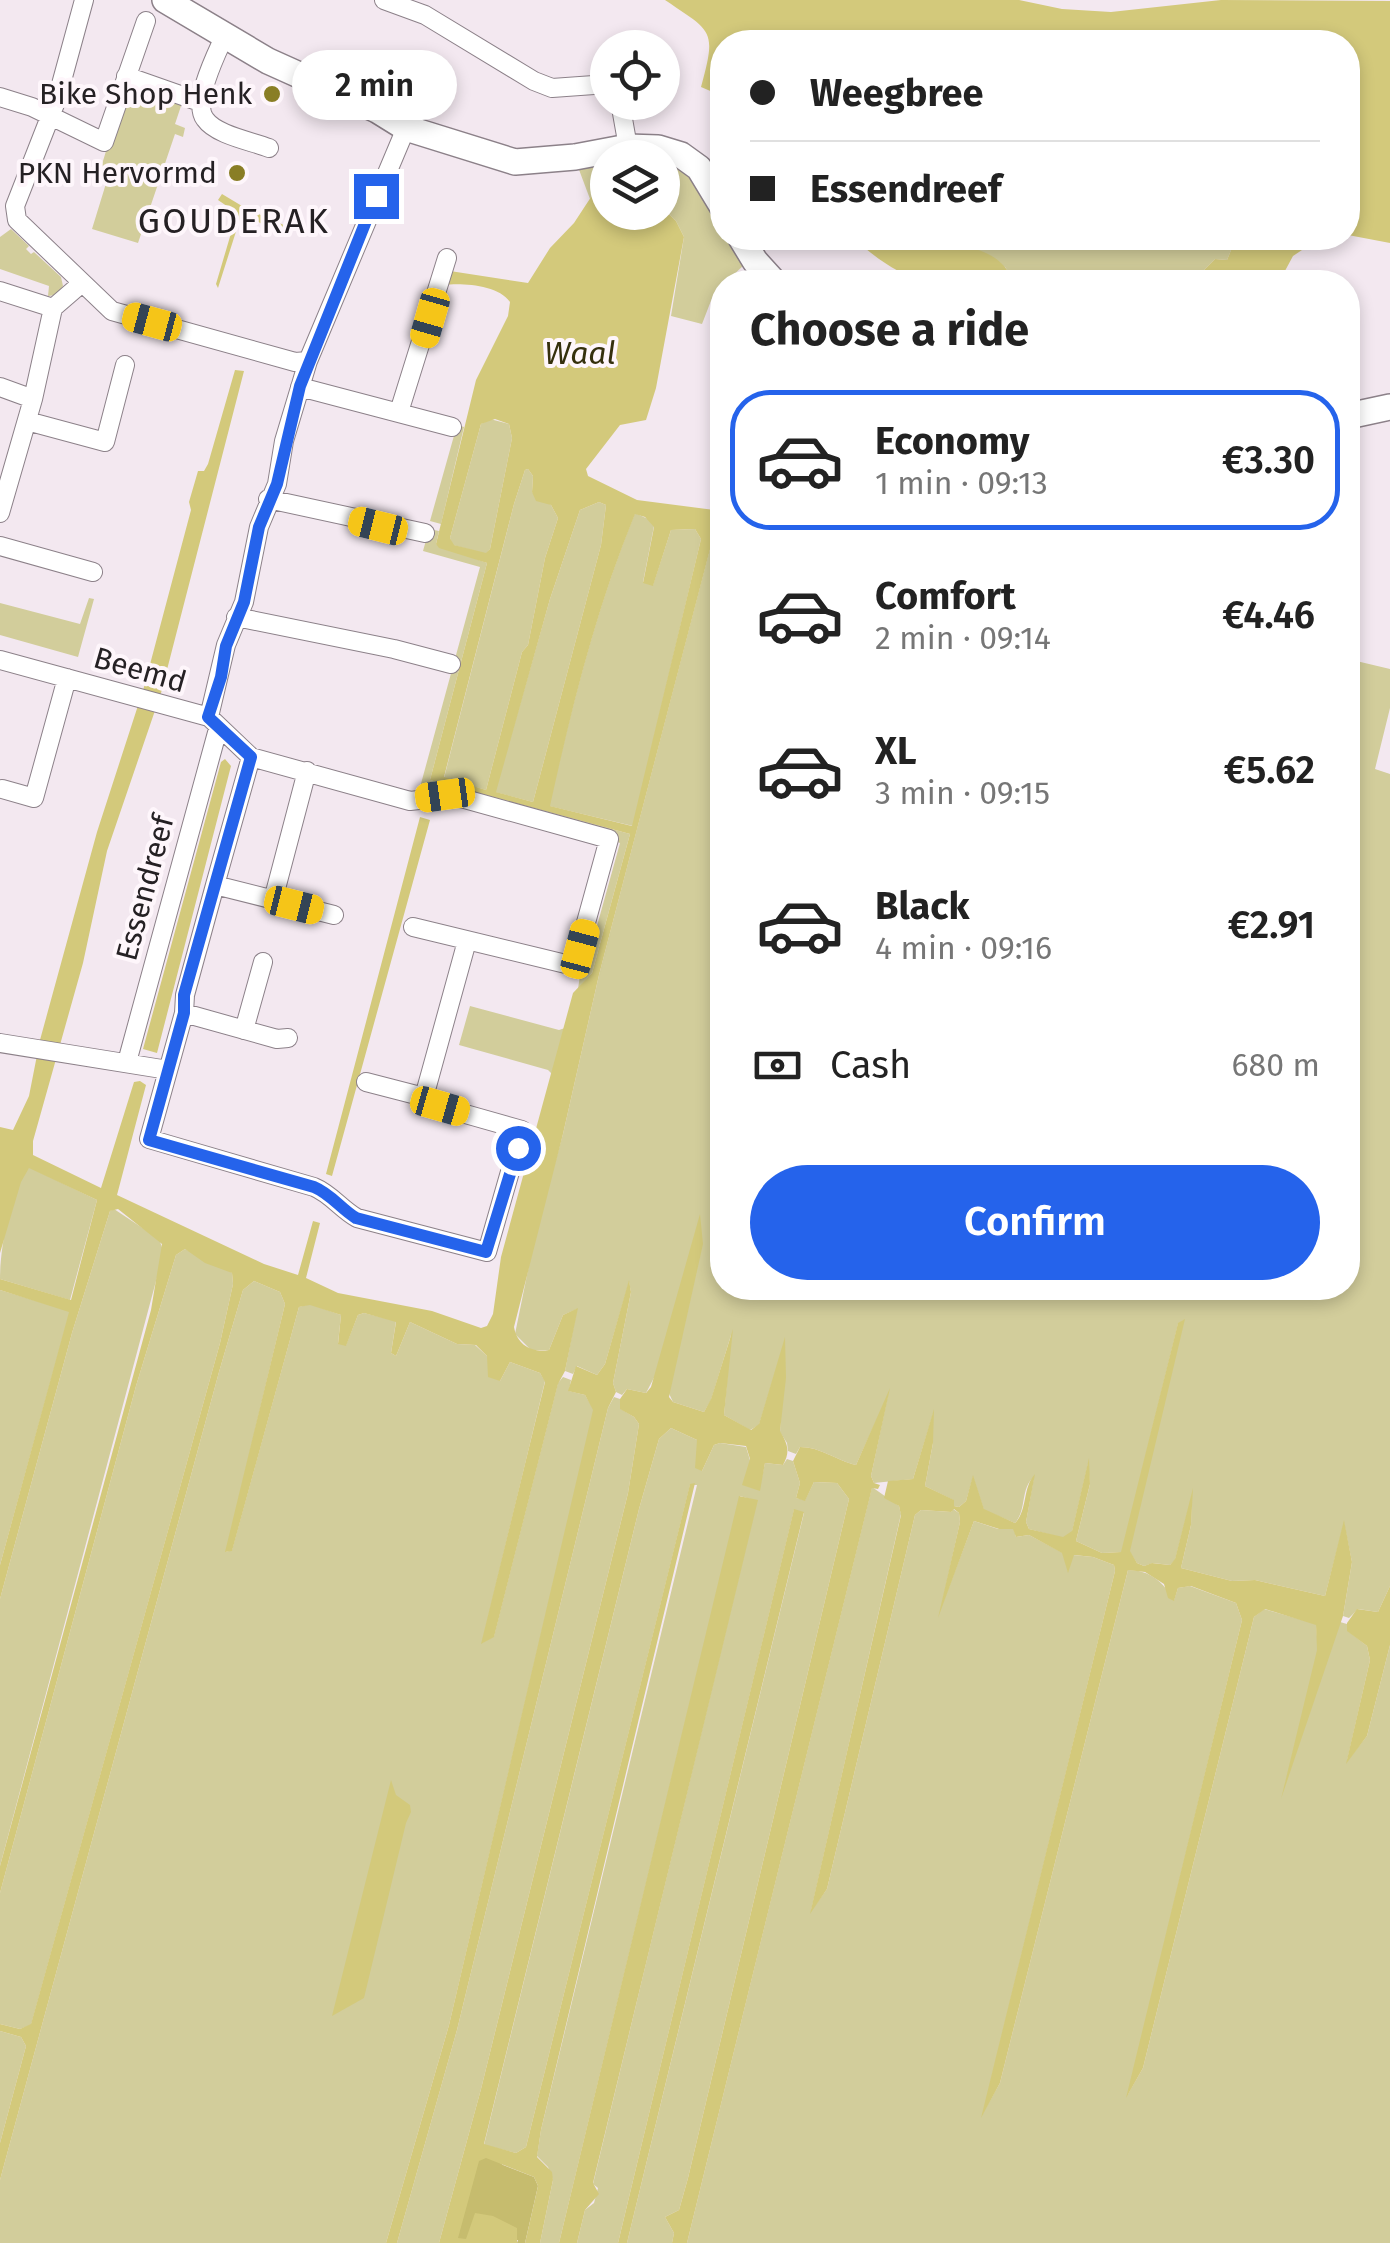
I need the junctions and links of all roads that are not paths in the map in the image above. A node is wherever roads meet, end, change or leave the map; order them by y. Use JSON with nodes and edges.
{"nodes":[{"id":1,"x":84,"y":0,"type":"edge"},
{"id":2,"x":165,"y":0,"type":"edge"},
{"id":3,"x":384,"y":0,"type":"edge"},
{"id":4,"x":146,"y":21,"type":"dead end"},
{"id":5,"x":224,"y":37,"type":"junction"},
{"id":6,"x":126,"y":76,"type":"junction"},
{"id":7,"x":590,"y":84,"type":"edge"},
{"id":8,"x":0,"y":97,"type":"edge"},
{"id":9,"x":200,"y":102,"type":"junction"},
{"id":10,"x":50,"y":115,"type":"junction"},
{"id":11,"x":406,"y":128,"type":"junction"},
{"id":12,"x":269,"y":148,"type":"dead end"},
{"id":13,"x":590,"y":154,"type":"edge"},
{"id":14,"x":680,"y":154,"type":"edge"},
{"id":15,"x":710,"y":186,"type":"edge"},
{"id":16,"x":748,"y":250,"type":"edge"},
{"id":17,"x":444,"y":270,"type":"dead end"},
{"id":18,"x":763,"y":270,"type":"edge"},
{"id":19,"x":82,"y":284,"type":"junction"},
{"id":20,"x":0,"y":291,"type":"edge"},
{"id":21,"x":53,"y":308,"type":"junction"},
{"id":22,"x":308,"y":361,"type":"junction"},
{"id":23,"x":125,"y":365,"type":"dead end"},
{"id":24,"x":300,"y":386,"type":"junction"},
{"id":25,"x":0,"y":387,"type":"edge"},
{"id":26,"x":33,"y":399,"type":"junction"},
{"id":27,"x":1390,"y":407,"type":"edge"},
{"id":28,"x":400,"y":412,"type":"junction"},
{"id":29,"x":1360,"y":413,"type":"edge"},
{"id":30,"x":26,"y":421,"type":"junction"},
{"id":31,"x":452,"y":426,"type":"dead end"},
{"id":32,"x":268,"y":499,"type":"junction"},
{"id":33,"x":0,"y":513,"type":"edge"},
{"id":34,"x":425,"y":534,"type":"dead end"},
{"id":35,"x":0,"y":546,"type":"edge"},
{"id":36,"x":93,"y":572,"type":"dead end"},
{"id":37,"x":236,"y":617,"type":"junction"},
{"id":38,"x":0,"y":660,"type":"edge"},
{"id":39,"x":451,"y":664,"type":"dead end"},
{"id":40,"x":68,"y":678,"type":"junction"},
{"id":41,"x":213,"y":723,"type":"junction"},
{"id":42,"x":251,"y":757,"type":"junction"},
{"id":43,"x":308,"y":771,"type":"junction"},
{"id":44,"x":2,"y":789,"type":"dead end"},
{"id":45,"x":215,"y":885,"type":"junction"},
{"id":46,"x":273,"y":900,"type":"junction"},
{"id":47,"x":334,"y":915,"type":"dead end"},
{"id":48,"x":414,"y":927,"type":"dead end"},
{"id":49,"x":466,"y":940,"type":"junction"},
{"id":50,"x":263,"y":962,"type":"dead end"},
{"id":51,"x":184,"y":1013,"type":"junction"},
{"id":52,"x":244,"y":1030,"type":"junction"},
{"id":53,"x":288,"y":1038,"type":"dead end"},
{"id":54,"x":0,"y":1044,"type":"edge"},
{"id":55,"x":128,"y":1062,"type":"junction"},
{"id":56,"x":168,"y":1070,"type":"junction"},
{"id":57,"x":366,"y":1082,"type":"dead end"},
{"id":58,"x":425,"y":1093,"type":"junction"}],
"edges":[{"from":1,"to":10,"type":"street"},
{"from":2,"to":5,"type":"street"},
{"from":3,"to":7,"type":"street"},
{"from":4,"to":6,"type":"street"},
{"from":5,"to":9,"type":"street"},
{"from":5,"to":11,"type":"street"},
{"from":6,"to":9,"type":"street"},
{"from":6,"to":10,"type":"street"},
{"from":8,"to":10,"type":"street"},
{"from":9,"to":12,"type":"street"},
{"from":10,"to":19,"type":"street"},
{"from":11,"to":13,"type":"street"},
{"from":11,"to":22,"type":"street","name":"Essendreef"},
{"from":14,"to":15,"type":"street"},
{"from":16,"to":18,"type":"street"},
{"from":17,"to":28,"type":"street"},
{"from":19,"to":21,"type":"street"},
{"from":19,"to":22,"type":"street"},
{"from":20,"to":21,"type":"street"},
{"from":21,"to":26,"type":"street"},
{"from":22,"to":24,"type":"street","name":"Essendreef"},
{"from":23,"to":30,"type":"street"},
{"from":24,"to":28,"type":"street"},
{"from":24,"to":32,"type":"street","name":"Essendreef"},
{"from":25,"to":26,"type":"street"},
{"from":26,"to":30,"type":"street"},
{"from":27,"to":29,"type":"street"},
{"from":28,"to":31,"type":"street"},
{"from":30,"to":33,"type":"street"},
{"from":32,"to":34,"type":"street"},
{"from":32,"to":37,"type":"street","name":"Essendreef"},
{"from":35,"to":36,"type":"street"},
{"from":37,"to":39,"type":"street"},
{"from":37,"to":41,"type":"street","name":"Essendreef"},
{"from":38,"to":40,"type":"street","name":"Beemd"},
{"from":40,"to":41,"type":"street","name":"Beemd"},
{"from":40,"to":44,"type":"street"},
{"from":41,"to":42,"type":"street","name":"Beemd"},
{"from":41,"to":55,"type":"street","name":"Essendreef"},
{"from":42,"to":43,"type":"street"},
{"from":42,"to":45,"type":"street"},
{"from":43,"to":46,"type":"street"},
{"from":43,"to":49,"type":"street"},
{"from":45,"to":46,"type":"street"},
{"from":45,"to":51,"type":"street"},
{"from":46,"to":47,"type":"street"},
{"from":48,"to":49,"type":"street"},
{"from":49,"to":58,"type":"street"},
{"from":50,"to":52,"type":"street"},
{"from":51,"to":52,"type":"street"},
{"from":51,"to":56,"type":"street"},
{"from":52,"to":53,"type":"street"},
{"from":54,"to":55,"type":"street"},
{"from":55,"to":56,"type":"street"},
{"from":56,"to":58,"type":"street"},
{"from":57,"to":58,"type":"street"}]}
